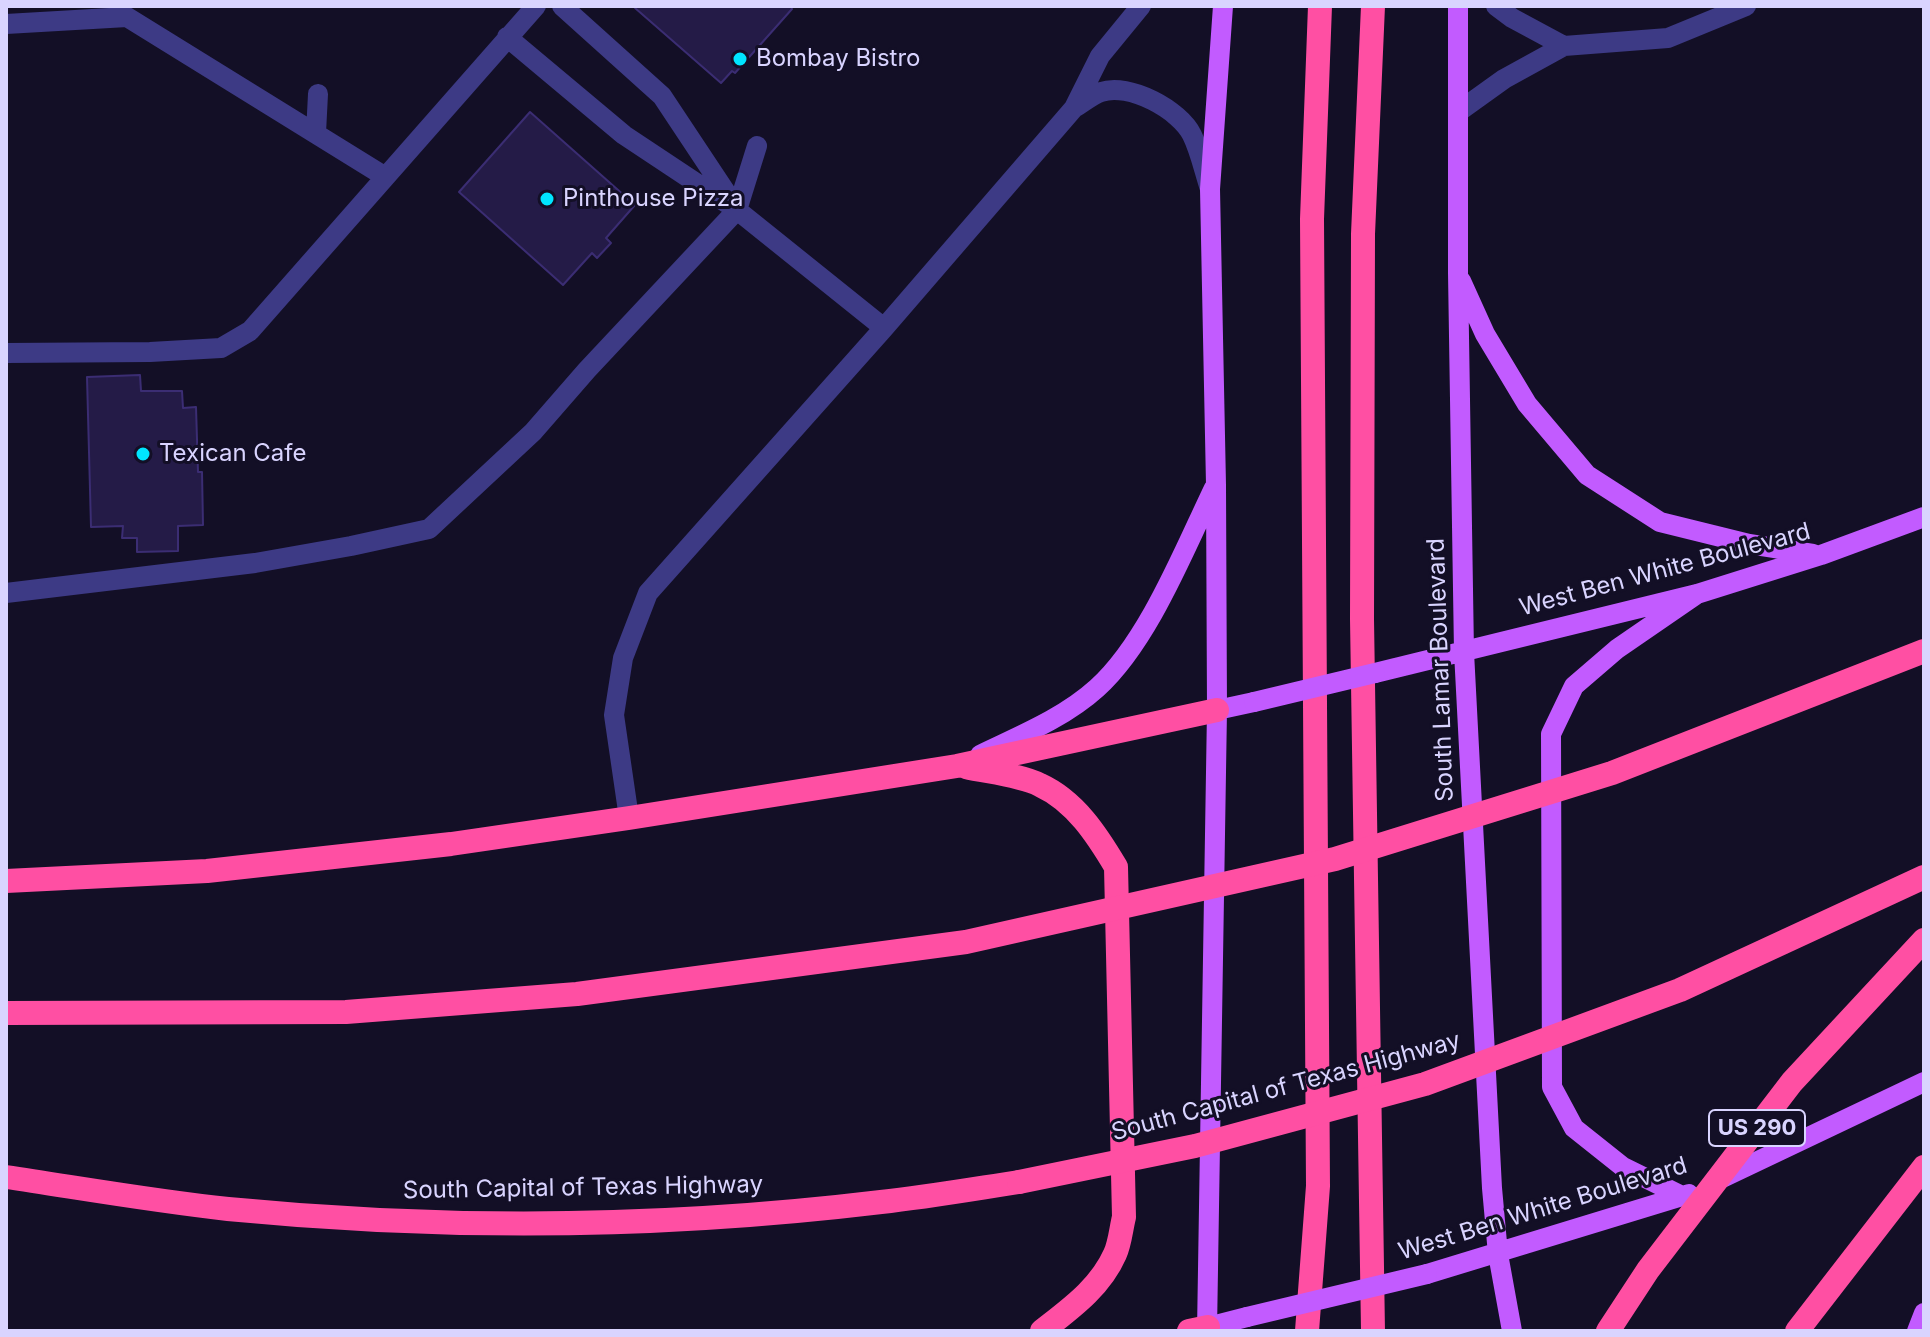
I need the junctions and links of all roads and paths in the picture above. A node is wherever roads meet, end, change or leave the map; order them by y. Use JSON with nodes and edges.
{"nodes":[{"id":1,"x":536,"y":6,"type":"edge"},
{"id":2,"x":562,"y":6,"type":"edge"},
{"id":3,"x":1141,"y":6,"type":"edge"},
{"id":4,"x":1223,"y":6,"type":"edge"},
{"id":5,"x":1320,"y":6,"type":"edge"},
{"id":6,"x":1373,"y":6,"type":"edge"},
{"id":7,"x":1458,"y":6,"type":"edge"},
{"id":8,"x":1496,"y":6,"type":"edge"},
{"id":9,"x":1746,"y":6,"type":"edge"},
{"id":10,"x":130,"y":11,"type":"edge"},
{"id":11,"x":6,"y":24,"type":"edge"},
{"id":12,"x":507,"y":37,"type":"junction"},
{"id":13,"x":1564,"y":46,"type":"junction"},
{"id":14,"x":318,"y":94,"type":"dead end"},
{"id":15,"x":1074,"y":108,"type":"junction"},
{"id":16,"x":1458,"y":112,"type":"junction"},
{"id":17,"x":316,"y":133,"type":"junction"},
{"id":18,"x":757,"y":146,"type":"dead end"},
{"id":19,"x":384,"y":176,"type":"junction"},
{"id":20,"x":1210,"y":189,"type":"junction"},
{"id":21,"x":737,"y":210,"type":"junction"},
{"id":22,"x":1458,"y":273,"type":"junction"},
{"id":23,"x":884,"y":328,"type":"junction"},
{"id":24,"x":6,"y":353,"type":"edge"},
{"id":25,"x":1216,"y":485,"type":"junction"},
{"id":26,"x":1924,"y":517,"type":"edge"},
{"id":27,"x":1821,"y":555,"type":"junction"},
{"id":28,"x":6,"y":593,"type":"edge"},
{"id":29,"x":1697,"y":594,"type":"junction"},
{"id":30,"x":1924,"y":651,"type":"edge"},
{"id":31,"x":1464,"y":652,"type":"junction"},
{"id":32,"x":1217,"y":710,"type":"junction"},
{"id":33,"x":957,"y":766,"type":"junction"},
{"id":34,"x":629,"y":818,"type":"junction"},
{"id":35,"x":1924,"y":877,"type":"edge"},
{"id":36,"x":6,"y":881,"type":"edge"},
{"id":37,"x":1924,"y":940,"type":"edge"},
{"id":38,"x":6,"y":1013,"type":"edge"},
{"id":39,"x":1924,"y":1082,"type":"edge"},
{"id":40,"x":1924,"y":1167,"type":"edge"},
{"id":41,"x":6,"y":1177,"type":"edge"},
{"id":42,"x":1684,"y":1197,"type":"junction"},
{"id":43,"x":1498,"y":1254,"type":"junction"},
{"id":44,"x":1924,"y":1313,"type":"edge"},
{"id":45,"x":1201,"y":1330,"type":"edge"},
{"id":46,"x":1042,"y":1331,"type":"edge"},
{"id":47,"x":1307,"y":1331,"type":"edge"},
{"id":48,"x":1373,"y":1331,"type":"edge"},
{"id":49,"x":1512,"y":1331,"type":"edge"},
{"id":50,"x":1608,"y":1331,"type":"edge"},
{"id":51,"x":1797,"y":1331,"type":"edge"},
{"id":52,"x":1917,"y":1331,"type":"edge"}],
"edges":[{"from":1,"to":12,"type":"street"},
{"from":2,"to":21,"type":"street"},
{"from":3,"to":15,"type":"street"},
{"from":4,"to":20,"type":"main road"},
{"from":5,"to":47,"type":"highway"},
{"from":6,"to":48,"type":"highway"},
{"from":7,"to":16,"type":"main road","name":"South Lamar Boulevard"},
{"from":8,"to":13,"type":"street"},
{"from":9,"to":13,"type":"street"},
{"from":10,"to":11,"type":"street"},
{"from":10,"to":17,"type":"street"},
{"from":12,"to":19,"type":"street"},
{"from":12,"to":21,"type":"street"},
{"from":13,"to":16,"type":"street"},
{"from":14,"to":17,"type":"street"},
{"from":15,"to":20,"type":"street"},
{"from":15,"to":23,"type":"street"},
{"from":16,"to":22,"type":"main road","name":"South Lamar Boulevard"},
{"from":17,"to":19,"type":"street"},
{"from":18,"to":21,"type":"street"},
{"from":19,"to":24,"type":"street"},
{"from":20,"to":25,"type":"main road"},
{"from":21,"to":23,"type":"street"},
{"from":21,"to":28,"type":"street"},
{"from":22,"to":27,"type":"main road"},
{"from":22,"to":31,"type":"main road","name":"South Lamar Boulevard"},
{"from":23,"to":34,"type":"street"},
{"from":25,"to":32,"type":"main road"},
{"from":25,"to":33,"type":"main road"},
{"from":26,"to":27,"type":"main road","name":"West Ben White Boulevard"},
{"from":27,"to":29,"type":"main road","name":"West Ben White Boulevard"},
{"from":29,"to":31,"type":"main road","name":"West Ben White Boulevard"},
{"from":29,"to":42,"type":"main road"},
{"from":30,"to":38,"type":"highway","bridge":true},
{"from":31,"to":32,"type":"main road","bridge":true},
{"from":31,"to":43,"type":"main road","name":"South Lamar Boulevard"},
{"from":32,"to":33,"type":"highway"},
{"from":32,"to":45,"type":"main road"},
{"from":33,"to":34,"type":"highway"},
{"from":33,"to":46,"type":"highway"},
{"from":34,"to":36,"type":"highway"},
{"from":35,"to":41,"type":"highway","name":"South Capital of Texas Highway","bridge":true},
{"from":37,"to":50,"type":"highway","number":"US 290","bridge":true},
{"from":39,"to":42,"type":"main road","name":"West Ben White Boulevard"},
{"from":40,"to":51,"type":"highway"},
{"from":42,"to":43,"type":"main road","name":"West Ben White Boulevard"},
{"from":43,"to":45,"type":"main road","name":"West Ben White Boulevard","bridge":true},
{"from":43,"to":49,"type":"main road","name":"South Lamar Boulevard"},
{"from":44,"to":52,"type":"main road"}]}
